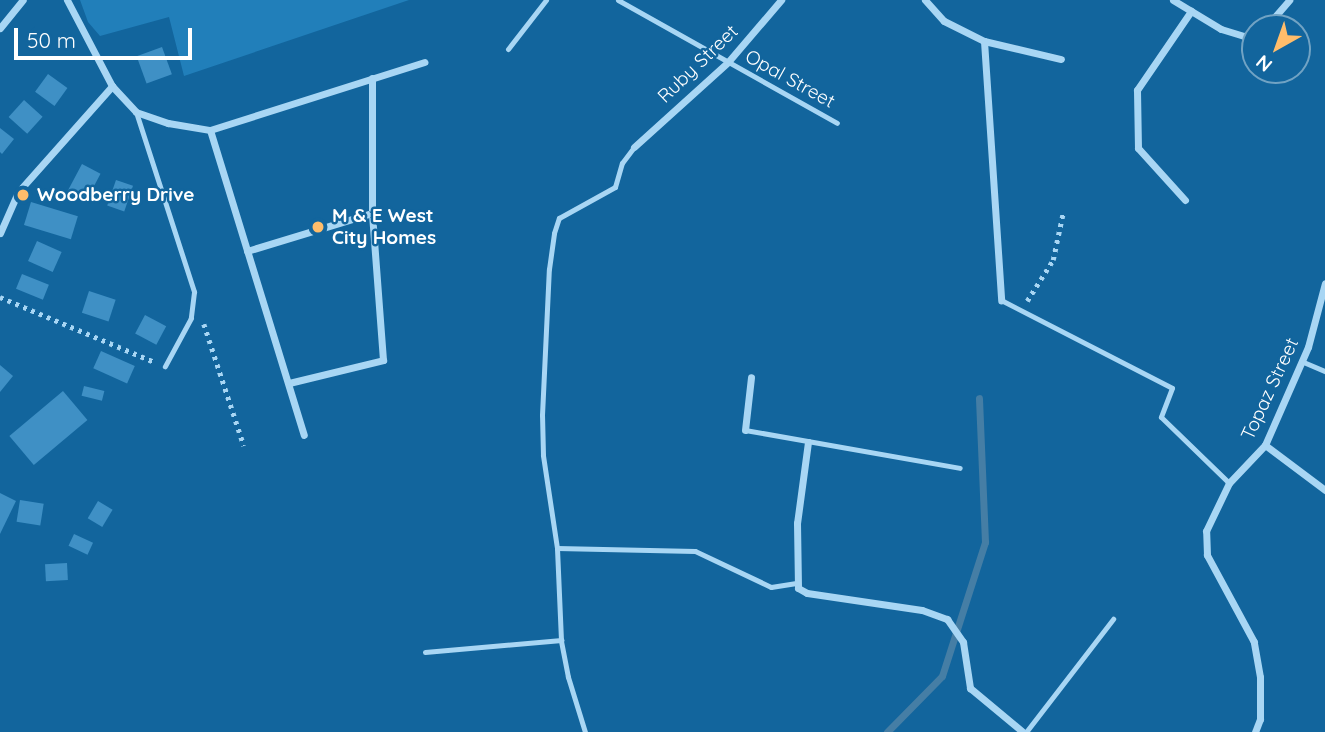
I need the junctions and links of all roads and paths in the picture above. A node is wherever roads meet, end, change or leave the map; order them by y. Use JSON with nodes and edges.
{"nodes":[{"id":1,"x":23,"y":0,"type":"edge"},
{"id":2,"x":67,"y":0,"type":"edge"},
{"id":3,"x":546,"y":0,"type":"edge"},
{"id":4,"x":618,"y":0,"type":"edge"},
{"id":5,"x":781,"y":0,"type":"edge"},
{"id":6,"x":925,"y":0,"type":"edge"},
{"id":7,"x":1174,"y":0,"type":"edge"},
{"id":8,"x":1289,"y":0,"type":"edge"},
{"id":9,"x":1191,"y":11,"type":"junction"},
{"id":10,"x":1277,"y":14,"type":"edge"},
{"id":11,"x":0,"y":28,"type":"edge"},
{"id":12,"x":1241,"y":35,"type":"edge"},
{"id":13,"x":984,"y":41,"type":"junction"},
{"id":14,"x":508,"y":49,"type":"dead end"},
{"id":15,"x":1061,"y":59,"type":"dead end"},
{"id":16,"x":425,"y":62,"type":"dead end"},
{"id":17,"x":728,"y":62,"type":"junction"},
{"id":18,"x":372,"y":78,"type":"junction"},
{"id":19,"x":112,"y":86,"type":"junction"},
{"id":20,"x":136,"y":112,"type":"junction"},
{"id":21,"x":837,"y":123,"type":"dead end"},
{"id":22,"x":210,"y":130,"type":"junction"},
{"id":23,"x":634,"y":147,"type":"joint"},
{"id":24,"x":1185,"y":200,"type":"dead end"},
{"id":25,"x":372,"y":213,"type":"junction"},
{"id":26,"x":1063,"y":213,"type":"dead end"},
{"id":27,"x":0,"y":233,"type":"edge"},
{"id":28,"x":247,"y":251,"type":"junction"},
{"id":29,"x":1325,"y":283,"type":"edge"},
{"id":30,"x":194,"y":292,"type":"junction"},
{"id":31,"x":0,"y":297,"type":"edge"},
{"id":32,"x":1001,"y":300,"type":"joint"},
{"id":33,"x":1021,"y":310,"type":"junction"},
{"id":34,"x":1301,"y":361,"type":"junction"},
{"id":35,"x":165,"y":366,"type":"joint"},
{"id":36,"x":1325,"y":371,"type":"edge"},
{"id":37,"x":751,"y":377,"type":"dead end"},
{"id":38,"x":289,"y":383,"type":"junction"},
{"id":39,"x":745,"y":430,"type":"joint"},
{"id":40,"x":304,"y":435,"type":"dead end"},
{"id":41,"x":808,"y":442,"type":"junction"},
{"id":42,"x":1265,"y":445,"type":"junction"},
{"id":43,"x":244,"y":446,"type":"dead end"},
{"id":44,"x":960,"y":468,"type":"dead end"},
{"id":45,"x":1230,"y":483,"type":"junction"},
{"id":46,"x":1325,"y":490,"type":"edge"},
{"id":47,"x":557,"y":548,"type":"junction"},
{"id":48,"x":795,"y":583,"type":"junction"},
{"id":49,"x":1112,"y":619,"type":"dead end"},
{"id":50,"x":561,"y":640,"type":"junction"},
{"id":51,"x":425,"y":652,"type":"dead end"},
{"id":52,"x":585,"y":732,"type":"edge"},
{"id":53,"x":1024,"y":732,"type":"edge"},
{"id":54,"x":1255,"y":732,"type":"edge"}],
"edges":[{"from":1,"to":11,"type":"street"},
{"from":2,"to":19,"type":"street"},
{"from":3,"to":14,"type":"lane"},
{"from":4,"to":17,"type":"lane","name":"Opal Street"},
{"from":5,"to":17,"type":"street","name":"Ruby Street"},
{"from":6,"to":13,"type":"street"},
{"from":7,"to":9,"type":"street"},
{"from":8,"to":10,"type":"street"},
{"from":9,"to":12,"type":"street"},
{"from":9,"to":24,"type":"street"},
{"from":13,"to":15,"type":"street"},
{"from":13,"to":32,"type":"street"},
{"from":16,"to":18,"type":"street"},
{"from":17,"to":21,"type":"lane","name":"Opal Street"},
{"from":17,"to":23,"type":"street","name":"Ruby Street"},
{"from":18,"to":22,"type":"street"},
{"from":18,"to":25,"type":"street"},
{"from":19,"to":20,"type":"street"},
{"from":19,"to":27,"type":"street"},
{"from":20,"to":22,"type":"street"},
{"from":20,"to":30,"type":"lane"},
{"from":22,"to":28,"type":"street"},
{"from":23,"to":47,"type":"lane"},
{"from":25,"to":28,"type":"street"},
{"from":25,"to":38,"type":"street"},
{"from":26,"to":33,"type":"path"},
{"from":28,"to":38,"type":"street"},
{"from":29,"to":34,"type":"street","name":"Topaz Street"},
{"from":30,"to":35,"type":"lane"},
{"from":30,"to":43,"type":"path"},
{"from":31,"to":35,"type":"path"},
{"from":32,"to":33,"type":"lane"},
{"from":33,"to":45,"type":"lane"},
{"from":34,"to":36,"type":"lane"},
{"from":34,"to":42,"type":"street","name":"Topaz Street"},
{"from":37,"to":39,"type":"street"},
{"from":38,"to":40,"type":"street"},
{"from":39,"to":41,"type":"lane"},
{"from":41,"to":44,"type":"lane"},
{"from":41,"to":48,"type":"street"},
{"from":42,"to":45,"type":"street","name":"Topaz Street"},
{"from":42,"to":46,"type":"street"},
{"from":45,"to":54,"type":"street","name":"Topaz Street"},
{"from":47,"to":48,"type":"lane"},
{"from":47,"to":50,"type":"lane"},
{"from":48,"to":53,"type":"street"},
{"from":49,"to":53,"type":"lane"},
{"from":50,"to":51,"type":"lane"},
{"from":50,"to":52,"type":"lane"}]}
